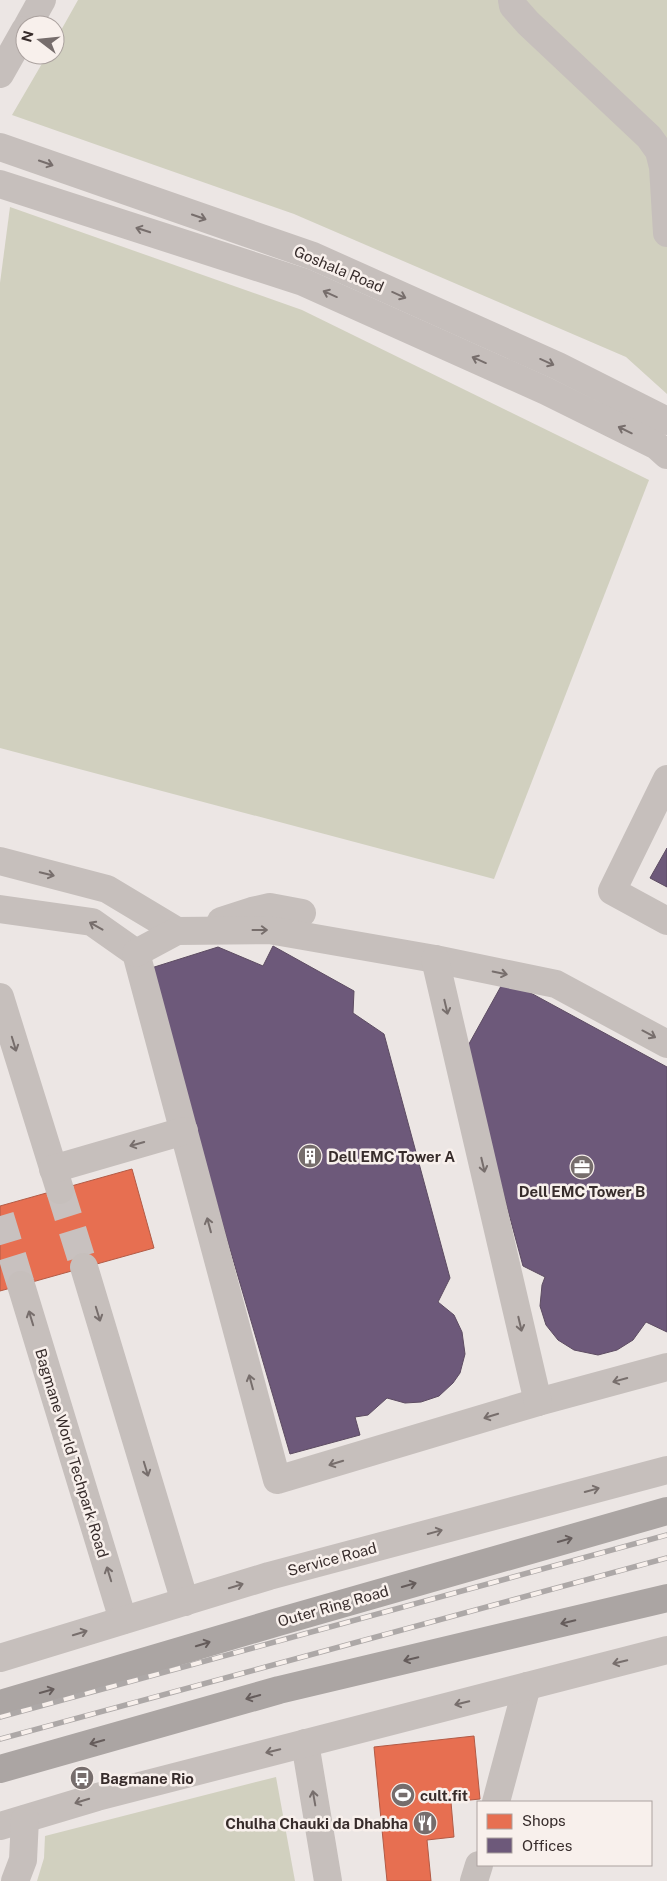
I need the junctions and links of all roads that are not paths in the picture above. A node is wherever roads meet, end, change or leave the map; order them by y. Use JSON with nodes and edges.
{"nodes":[{"id":1,"x":42,"y":0,"type":"edge"},
{"id":2,"x":512,"y":0,"type":"edge"},
{"id":3,"x":34,"y":15,"type":"edge"},
{"id":4,"x":15,"y":48,"type":"edge"},
{"id":5,"x":0,"y":74,"type":"edge"},
{"id":6,"x":0,"y":147,"type":"edge"},
{"id":7,"x":0,"y":184,"type":"edge"},
{"id":8,"x":667,"y":233,"type":"edge"},
{"id":9,"x":667,"y":421,"type":"edge"},
{"id":10,"x":664,"y":444,"type":"edge"},
{"id":11,"x":667,"y":779,"type":"edge"},
{"id":12,"x":0,"y":862,"type":"edge"},
{"id":13,"x":0,"y":909,"type":"edge"},
{"id":14,"x":302,"y":913,"type":"dead end"},
{"id":15,"x":667,"y":922,"type":"edge"},
{"id":16,"x":223,"y":930,"type":"junction"},
{"id":17,"x":176,"y":931,"type":"junction"},
{"id":18,"x":136,"y":953,"type":"junction"},
{"id":19,"x":435,"y":959,"type":"junction"},
{"id":20,"x":0,"y":997,"type":"edge"},
{"id":21,"x":667,"y":1044,"type":"edge"},
{"id":22,"x":184,"y":1131,"type":"junction"},
{"id":23,"x":84,"y":1267,"type":"tunnel mouth"},
{"id":24,"x":21,"y":1285,"type":"tunnel mouth"},
{"id":25,"x":667,"y":1367,"type":"edge"},
{"id":26,"x":538,"y":1402,"type":"junction"},
{"id":27,"x":667,"y":1470,"type":"edge"},
{"id":28,"x":667,"y":1511,"type":"edge"},
{"id":29,"x":667,"y":1598,"type":"edge"},
{"id":30,"x":185,"y":1602,"type":"junction"},
{"id":31,"x":124,"y":1620,"type":"junction"},
{"id":32,"x":667,"y":1650,"type":"edge"},
{"id":33,"x":0,"y":1658,"type":"edge"},
{"id":34,"x":527,"y":1686,"type":"junction"},
{"id":35,"x":0,"y":1704,"type":"edge"},
{"id":36,"x":305,"y":1743,"type":"junction"},
{"id":37,"x":0,"y":1769,"type":"edge"},
{"id":38,"x":496,"y":1801,"type":"edge"},
{"id":39,"x":6,"y":1824,"type":"edge"},
{"id":40,"x":479,"y":1866,"type":"edge"},
{"id":41,"x":15,"y":1881,"type":"edge"},
{"id":42,"x":328,"y":1881,"type":"edge"},
{"id":43,"x":474,"y":1881,"type":"edge"}],
"edges":[{"from":1,"to":3,"type":"street"},
{"from":2,"to":8,"type":"street"},
{"from":4,"to":5,"type":"street"},
{"from":6,"to":9,"type":"street","name":"Goshala Road","one_way":true},
{"from":10,"to":7,"type":"street","name":"Goshala Road","one_way":true},
{"from":11,"to":15,"type":"street"},
{"from":12,"to":17,"type":"street","one_way":true},
{"from":18,"to":13,"type":"street","one_way":true},
{"from":14,"to":16,"type":"street"},
{"from":16,"to":17,"type":"street"},
{"from":16,"to":19,"type":"street","one_way":true},
{"from":17,"to":18,"type":"street"},
{"from":18,"to":22,"type":"street"},
{"from":19,"to":21,"type":"street","one_way":true},
{"from":19,"to":26,"type":"street","one_way":true},
{"from":20,"to":22,"type":"street"},
{"from":26,"to":22,"type":"street","one_way":true},
{"from":23,"to":30,"type":"street","one_way":true},
{"from":31,"to":24,"type":"street","name":"Bagmane World Techpark Road","one_way":true},
{"from":25,"to":26,"type":"street","one_way":true},
{"from":30,"to":27,"type":"street","name":"Service Road","one_way":true},
{"from":35,"to":28,"type":"highway","name":"Outer Ring Road","one_way":true},
{"from":29,"to":37,"type":"highway","one_way":true},
{"from":30,"to":31,"type":"street","name":"Service Road"},
{"from":33,"to":31,"type":"street","name":"Service Road","one_way":true},
{"from":32,"to":34,"type":"street","one_way":true},
{"from":34,"to":36,"type":"street","one_way":true},
{"from":34,"to":38,"type":"street"},
{"from":36,"to":39,"type":"street","one_way":true},
{"from":42,"to":36,"type":"street","one_way":true},
{"from":39,"to":41,"type":"street"},
{"from":40,"to":43,"type":"street"}]}
